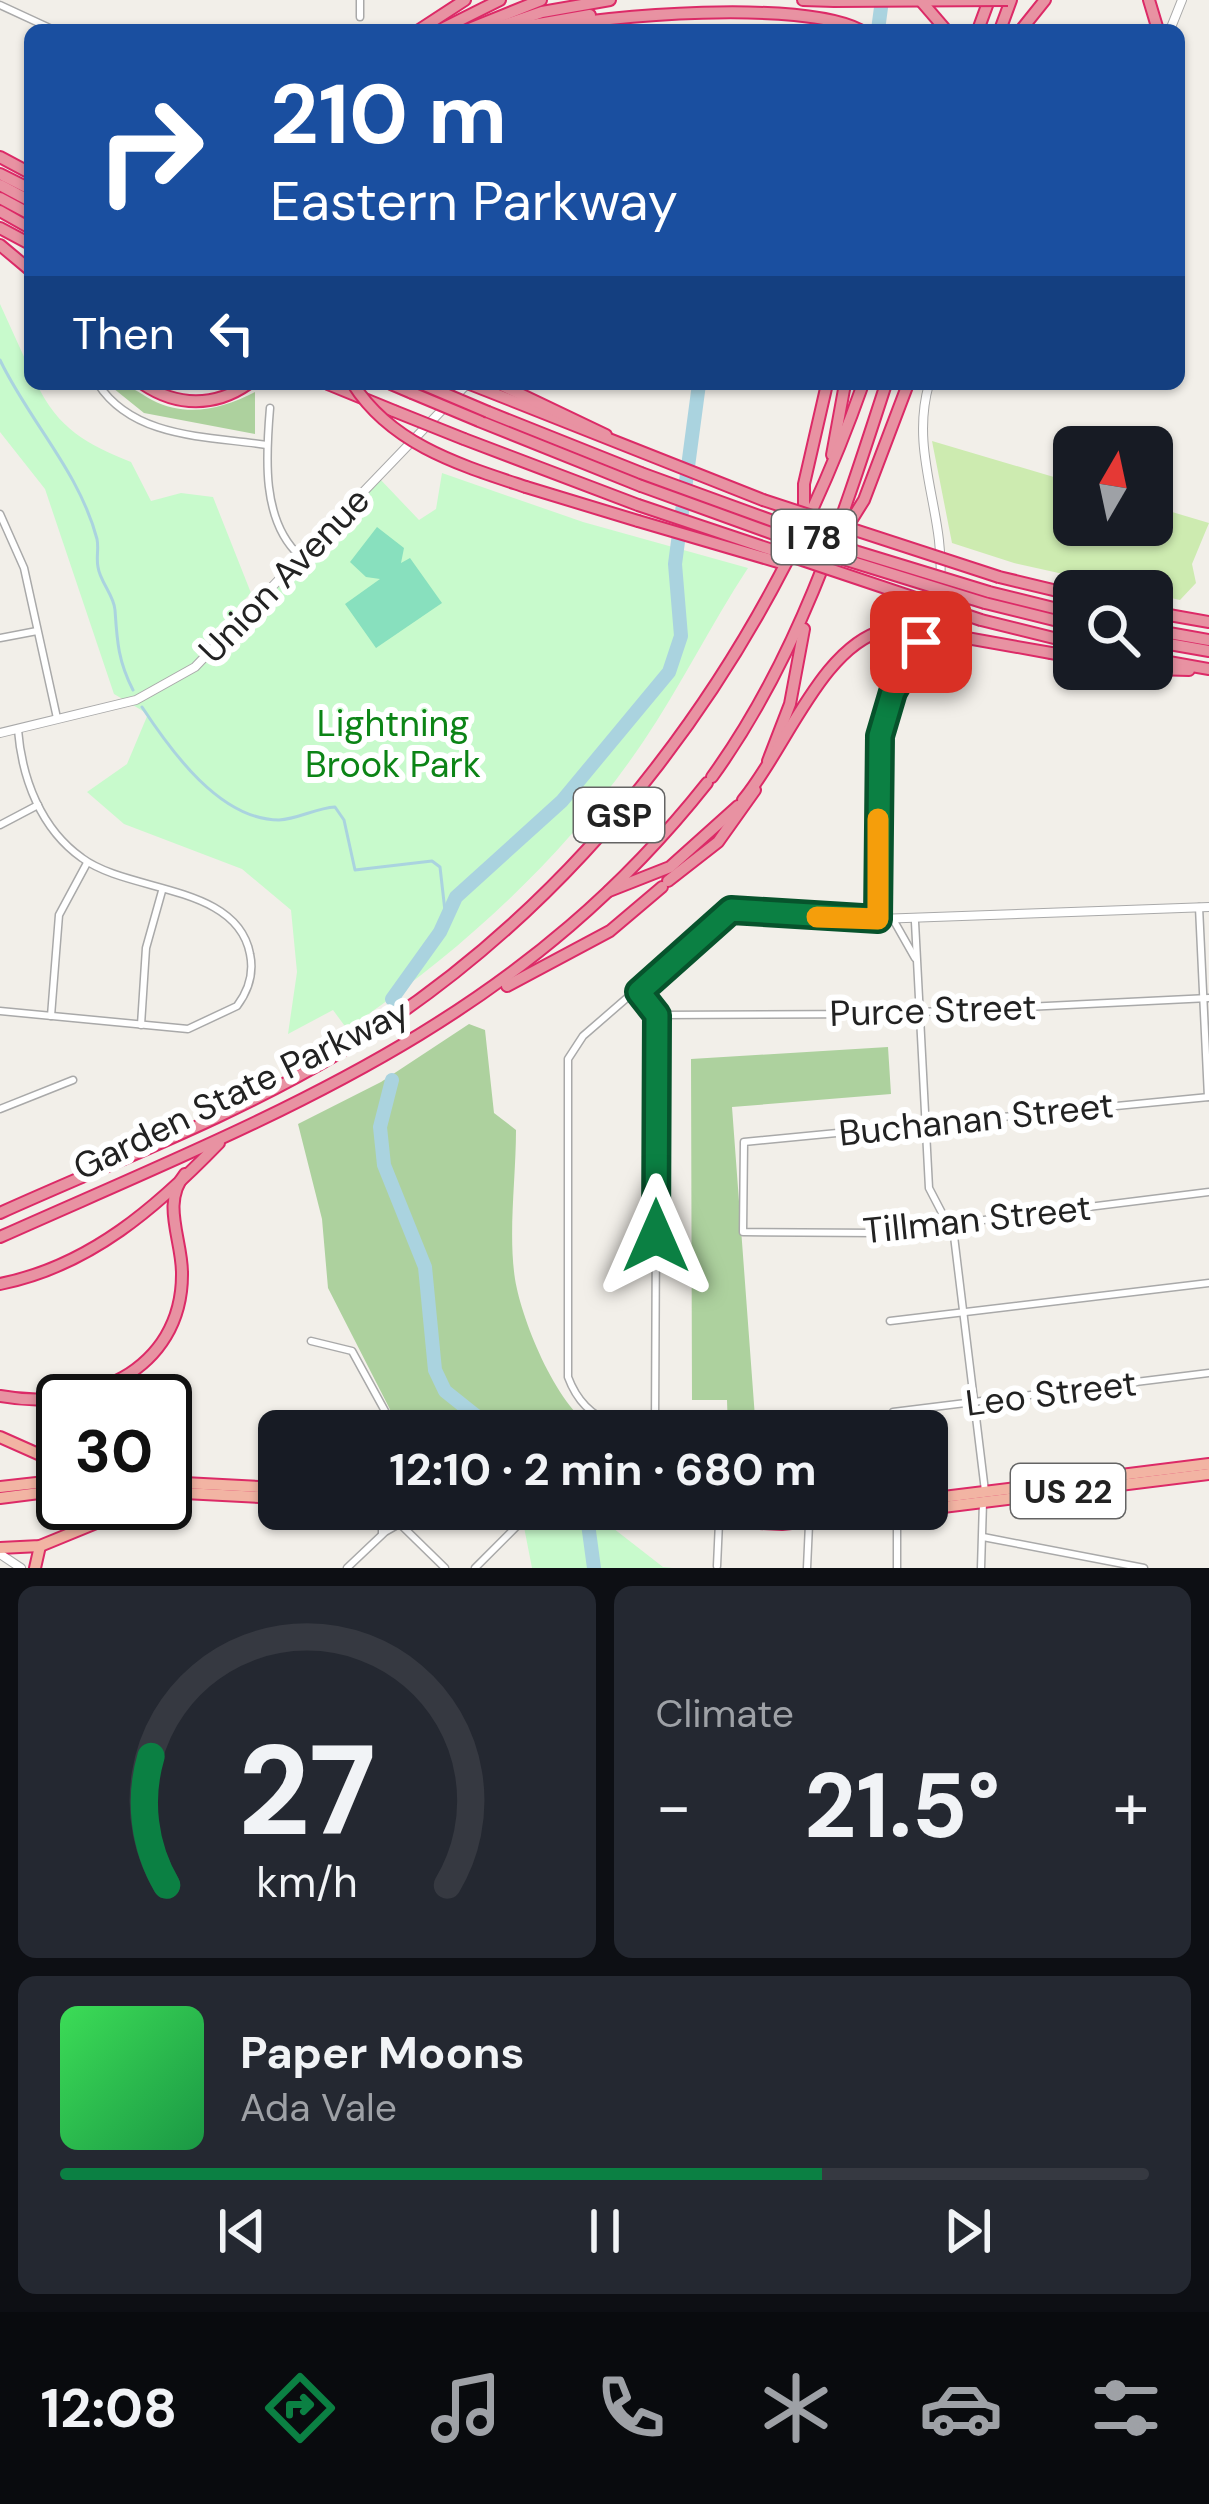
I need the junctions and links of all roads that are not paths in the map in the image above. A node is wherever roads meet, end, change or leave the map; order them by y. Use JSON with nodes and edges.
{"nodes":[{"id":1,"x":360,"y":0,"type":"edge"},
{"id":2,"x":465,"y":0,"type":"edge"},
{"id":3,"x":500,"y":0,"type":"edge"},
{"id":4,"x":541,"y":0,"type":"edge"},
{"id":5,"x":610,"y":0,"type":"edge"},
{"id":6,"x":802,"y":0,"type":"edge"},
{"id":7,"x":920,"y":0,"type":"edge"},
{"id":8,"x":1010,"y":0,"type":"edge"},
{"id":9,"x":1045,"y":0,"type":"edge"},
{"id":10,"x":834,"y":1,"type":"edge"},
{"id":11,"x":0,"y":5,"type":"edge"},
{"id":12,"x":645,"y":16,"type":"junction"},
{"id":13,"x":360,"y":17,"type":"dead end"},
{"id":14,"x":41,"y":24,"type":"edge"},
{"id":15,"x":428,"y":24,"type":"edge"},
{"id":16,"x":452,"y":24,"type":"edge"},
{"id":17,"x":482,"y":24,"type":"edge"},
{"id":18,"x":507,"y":24,"type":"edge"},
{"id":19,"x":533,"y":24,"type":"edge"},
{"id":20,"x":585,"y":24,"type":"edge"},
{"id":21,"x":847,"y":24,"type":"edge"},
{"id":22,"x":941,"y":24,"type":"edge"},
{"id":23,"x":1026,"y":24,"type":"edge"},
{"id":24,"x":0,"y":245,"type":"edge"},
{"id":25,"x":24,"y":265,"type":"edge"},
{"id":26,"x":102,"y":390,"type":"edge"},
{"id":27,"x":159,"y":390,"type":"edge"},
{"id":28,"x":238,"y":390,"type":"edge"},
{"id":29,"x":353,"y":390,"type":"edge"},
{"id":30,"x":355,"y":390,"type":"edge"},
{"id":31,"x":425,"y":390,"type":"edge"},
{"id":32,"x":463,"y":390,"type":"edge"},
{"id":33,"x":826,"y":390,"type":"edge"},
{"id":34,"x":843,"y":390,"type":"edge"},
{"id":35,"x":861,"y":390,"type":"edge"},
{"id":36,"x":884,"y":390,"type":"edge"},
{"id":37,"x":906,"y":390,"type":"edge"},
{"id":38,"x":928,"y":390,"type":"edge"},
{"id":39,"x":505,"y":391,"type":"edge"},
{"id":40,"x":270,"y":408,"type":"dead end"},
{"id":41,"x":267,"y":445,"type":"junction"},
{"id":42,"x":831,"y":465,"type":"junction"},
{"id":43,"x":0,"y":514,"type":"edge"},
{"id":44,"x":804,"y":526,"type":"junction"},
{"id":45,"x":303,"y":558,"type":"junction"},
{"id":46,"x":827,"y":561,"type":"junction"},
{"id":47,"x":840,"y":577,"type":"junction"},
{"id":48,"x":1053,"y":590,"type":"edge"},
{"id":49,"x":987,"y":598,"type":"junction"},
{"id":50,"x":1053,"y":610,"type":"edge"},
{"id":51,"x":806,"y":612,"type":"junction"},
{"id":52,"x":1173,"y":615,"type":"edge"},
{"id":53,"x":1053,"y":618,"type":"edge"},
{"id":54,"x":1209,"y":622,"type":"edge"},
{"id":55,"x":37,"y":631,"type":"junction"},
{"id":56,"x":1173,"y":633,"type":"edge"},
{"id":57,"x":0,"y":638,"type":"edge"},
{"id":58,"x":1053,"y":638,"type":"edge"},
{"id":59,"x":1209,"y":640,"type":"edge"},
{"id":60,"x":1173,"y":645,"type":"edge"},
{"id":61,"x":1209,"y":651,"type":"edge"},
{"id":62,"x":1053,"y":653,"type":"edge"},
{"id":63,"x":1173,"y":663,"type":"edge"},
{"id":64,"x":1173,"y":669,"type":"edge"},
{"id":65,"x":1207,"y":669,"type":"edge"},
{"id":66,"x":58,"y":722,"type":"junction"},
{"id":67,"x":18,"y":730,"type":"junction"},
{"id":68,"x":0,"y":733,"type":"edge"},
{"id":69,"x":760,"y":780,"type":"junction"},
{"id":70,"x":38,"y":806,"type":"junction"},
{"id":71,"x":0,"y":825,"type":"edge"},
{"id":72,"x":88,"y":862,"type":"junction"},
{"id":73,"x":162,"y":891,"type":"junction"},
{"id":74,"x":606,"y":892,"type":"junction"},
{"id":75,"x":1204,"y":907,"type":"edge"},
{"id":76,"x":878,"y":919,"type":"junction"},
{"id":77,"x":894,"y":921,"type":"junction"},
{"id":78,"x":915,"y":922,"type":"junction"},
{"id":79,"x":916,"y":961,"type":"junction"},
{"id":80,"x":639,"y":992,"type":"junction"},
{"id":81,"x":1206,"y":999,"type":"edge"},
{"id":82,"x":467,"y":1008,"type":"junction"},
{"id":83,"x":0,"y":1011,"type":"edge"},
{"id":84,"x":918,"y":1012,"type":"junction"},
{"id":85,"x":657,"y":1015,"type":"junction"},
{"id":86,"x":51,"y":1016,"type":"junction"},
{"id":87,"x":141,"y":1025,"type":"junction"},
{"id":88,"x":73,"y":1079,"type":"dead end"},
{"id":89,"x":1208,"y":1097,"type":"edge"},
{"id":90,"x":0,"y":1109,"type":"edge"},
{"id":91,"x":924,"y":1124,"type":"junction"},
{"id":92,"x":225,"y":1136,"type":"junction"},
{"id":93,"x":185,"y":1174,"type":"junction"},
{"id":94,"x":1209,"y":1192,"type":"edge"},
{"id":95,"x":0,"y":1213,"type":"edge"},
{"id":96,"x":948,"y":1226,"type":"junction"},
{"id":97,"x":743,"y":1232,"type":"joint"},
{"id":98,"x":0,"y":1237,"type":"edge"},
{"id":99,"x":1209,"y":1282,"type":"edge"},
{"id":100,"x":0,"y":1285,"type":"edge"},
{"id":101,"x":963,"y":1312,"type":"junction"},
{"id":102,"x":890,"y":1322,"type":"dead end"},
{"id":103,"x":311,"y":1341,"type":"dead end"},
{"id":104,"x":1209,"y":1373,"type":"edge"},
{"id":105,"x":0,"y":1396,"type":"edge"},
{"id":106,"x":974,"y":1402,"type":"junction"},
{"id":107,"x":383,"y":1410,"type":"edge"},
{"id":108,"x":586,"y":1410,"type":"edge"},
{"id":109,"x":655,"y":1410,"type":"edge"},
{"id":110,"x":909,"y":1410,"type":"edge"},
{"id":111,"x":0,"y":1436,"type":"edge"},
{"id":112,"x":36,"y":1453,"type":"edge"},
{"id":113,"x":1209,"y":1464,"type":"edge"},
{"id":114,"x":1209,"y":1474,"type":"edge"},
{"id":115,"x":36,"y":1483,"type":"edge"},
{"id":116,"x":192,"y":1484,"type":"edge"},
{"id":117,"x":0,"y":1487,"type":"edge"},
{"id":118,"x":258,"y":1487,"type":"edge"},
{"id":119,"x":36,"y":1493,"type":"edge"},
{"id":120,"x":192,"y":1494,"type":"edge"},
{"id":121,"x":258,"y":1497,"type":"edge"},
{"id":122,"x":984,"y":1497,"type":"junction"},
{"id":123,"x":0,"y":1498,"type":"edge"},
{"id":124,"x":948,"y":1498,"type":"edge"},
{"id":125,"x":948,"y":1504,"type":"edge"},
{"id":126,"x":382,"y":1530,"type":"edge"},
{"id":127,"x":388,"y":1530,"type":"edge"},
{"id":128,"x":406,"y":1530,"type":"edge"},
{"id":129,"x":513,"y":1530,"type":"edge"},
{"id":130,"x":718,"y":1530,"type":"edge"},
{"id":131,"x":809,"y":1530,"type":"edge"},
{"id":132,"x":897,"y":1530,"type":"edge"},
{"id":133,"x":74,"y":1531,"type":"edge"},
{"id":134,"x":380,"y":1536,"type":"junction"},
{"id":135,"x":983,"y":1537,"type":"junction"},
{"id":136,"x":40,"y":1546,"type":"junction"},
{"id":137,"x":0,"y":1551,"type":"edge"},
{"id":138,"x":717,"y":1566,"type":"edge"},
{"id":139,"x":21,"y":1568,"type":"edge"},
{"id":140,"x":34,"y":1568,"type":"edge"},
{"id":141,"x":347,"y":1568,"type":"edge"},
{"id":142,"x":445,"y":1568,"type":"edge"},
{"id":143,"x":475,"y":1568,"type":"edge"},
{"id":144,"x":807,"y":1568,"type":"edge"},
{"id":145,"x":897,"y":1568,"type":"edge"},
{"id":146,"x":981,"y":1568,"type":"edge"},
{"id":147,"x":1144,"y":1568,"type":"edge"}],
"edges":[{"from":1,"to":13,"type":"street"},
{"from":2,"to":15,"type":"highway"},
{"from":3,"to":16,"type":"highway"},
{"from":4,"to":17,"type":"highway"},
{"from":5,"to":18,"type":"highway"},
{"from":6,"to":10,"type":"highway"},
{"from":7,"to":22,"type":"highway","bridge":true},
{"from":8,"to":10,"type":"highway","bridge":true},
{"from":9,"to":23,"type":"highway"},
{"from":11,"to":14,"type":"street"},
{"from":12,"to":19,"type":"highway"},
{"from":12,"to":20,"type":"highway"},
{"from":12,"to":21,"type":"highway"},
{"from":24,"to":25,"type":"highway"},
{"from":26,"to":41,"type":"street"},
{"from":27,"to":28,"type":"highway"},
{"from":29,"to":47,"type":"highway","bridge":true},
{"from":30,"to":47,"type":"highway","number":"I 78","bridge":true},
{"from":31,"to":49,"type":"highway","number":"I 78","bridge":true},
{"from":32,"to":45,"type":"street","name":"Union Avenue"},
{"from":33,"to":44,"type":"highway"},
{"from":34,"to":42,"type":"highway"},
{"from":35,"to":42,"type":"highway","name":"Garden State Parkway","number":"GSP"},
{"from":36,"to":46,"type":"highway","name":"Garden State Parkway","number":"GSP"},
{"from":37,"to":46,"type":"highway"},
{"from":38,"to":76,"type":"street"},
{"from":39,"to":48,"type":"highway","number":"I 78","bridge":true},
{"from":40,"to":41,"type":"street"},
{"from":41,"to":45,"type":"street"},
{"from":42,"to":44,"type":"highway","name":"Garden State Parkway","number":"GSP"},
{"from":43,"to":55,"type":"street"},
{"from":44,"to":95,"type":"highway","name":"Garden State Parkway","number":"GSP"},
{"from":45,"to":66,"type":"street","name":"Union Avenue"},
{"from":46,"to":51,"type":"highway","name":"Garden State Parkway","number":"GSP"},
{"from":47,"to":58,"type":"highway","number":"I 78","bridge":true},
{"from":49,"to":50,"type":"highway","number":"I 78"},
{"from":49,"to":53,"type":"highway","number":"I 78"},
{"from":51,"to":69,"type":"highway"},
{"from":51,"to":74,"type":"highway","name":"Garden State Parkway","number":"GSP"},
{"from":52,"to":54,"type":"highway"},
{"from":55,"to":57,"type":"street"},
{"from":55,"to":66,"type":"street"},
{"from":56,"to":59,"type":"highway"},
{"from":60,"to":61,"type":"highway"},
{"from":62,"to":69,"type":"highway","bridge":true},
{"from":63,"to":65,"type":"highway"},
{"from":64,"to":65,"type":"highway"},
{"from":66,"to":67,"type":"street","name":"Union Avenue"},
{"from":67,"to":68,"type":"street","name":"Union Avenue"},
{"from":67,"to":70,"type":"street"},
{"from":69,"to":74,"type":"highway"},
{"from":69,"to":82,"type":"highway"},
{"from":70,"to":71,"type":"street"},
{"from":70,"to":72,"type":"street"},
{"from":72,"to":73,"type":"street"},
{"from":72,"to":86,"type":"street"},
{"from":73,"to":87,"type":"street"},
{"from":73,"to":87,"type":"street"},
{"from":74,"to":82,"type":"highway","name":"Garden State Parkway","number":"GSP"},
{"from":75,"to":78,"type":"street"},
{"from":75,"to":81,"type":"street"},
{"from":76,"to":77,"type":"street"},
{"from":76,"to":80,"type":"street"},
{"from":77,"to":78,"type":"street"},
{"from":77,"to":79,"type":"street"},
{"from":78,"to":79,"type":"street"},
{"from":79,"to":84,"type":"street"},
{"from":80,"to":85,"type":"street"},
{"from":80,"to":108,"type":"street"},
{"from":81,"to":84,"type":"street","name":"Purce Street"},
{"from":81,"to":89,"type":"street"},
{"from":82,"to":92,"type":"highway","name":"Garden State Parkway","number":"GSP"},
{"from":83,"to":86,"type":"street"},
{"from":84,"to":85,"type":"street","name":"Purce Street"},
{"from":84,"to":91,"type":"street"},
{"from":85,"to":109,"type":"street"},
{"from":86,"to":87,"type":"street"},
{"from":88,"to":90,"type":"street"},
{"from":89,"to":91,"type":"street","name":"Buchanan Street"},
{"from":91,"to":96,"type":"street"},
{"from":91,"to":97,"type":"street","name":"Buchanan Street"},
{"from":92,"to":93,"type":"highway"},
{"from":92,"to":98,"type":"highway","name":"Garden State Parkway","number":"GSP"},
{"from":93,"to":100,"type":"highway"},
{"from":93,"to":105,"type":"highway"},
{"from":94,"to":96,"type":"street","name":"Tillman Street"},
{"from":96,"to":97,"type":"street","name":"Tillman Street"},
{"from":96,"to":101,"type":"street"},
{"from":99,"to":101,"type":"street"},
{"from":101,"to":102,"type":"street"},
{"from":101,"to":106,"type":"street"},
{"from":103,"to":107,"type":"street"},
{"from":104,"to":106,"type":"street","name":"Leo Street"},
{"from":106,"to":110,"type":"street","name":"Leo Street"},
{"from":106,"to":122,"type":"street"},
{"from":111,"to":112,"type":"highway"},
{"from":113,"to":122,"type":"highway","number":"US 22"},
{"from":114,"to":122,"type":"highway","number":"US 22"},
{"from":115,"to":117,"type":"highway"},
{"from":116,"to":118,"type":"highway"},
{"from":119,"to":123,"type":"highway"},
{"from":120,"to":121,"type":"highway"},
{"from":122,"to":124,"type":"highway","number":"US 22"},
{"from":122,"to":125,"type":"highway","number":"US 22"},
{"from":122,"to":135,"type":"street"},
{"from":126,"to":134,"type":"street"},
{"from":127,"to":134,"type":"street"},
{"from":128,"to":142,"type":"street"},
{"from":129,"to":143,"type":"street"},
{"from":130,"to":138,"type":"street"},
{"from":131,"to":144,"type":"street"},
{"from":132,"to":145,"type":"street"},
{"from":133,"to":136,"type":"highway"},
{"from":134,"to":141,"type":"street"},
{"from":135,"to":146,"type":"street"},
{"from":135,"to":147,"type":"street"},
{"from":136,"to":137,"type":"highway"},
{"from":136,"to":140,"type":"highway"},
{"from":137,"to":139,"type":"street"}]}
